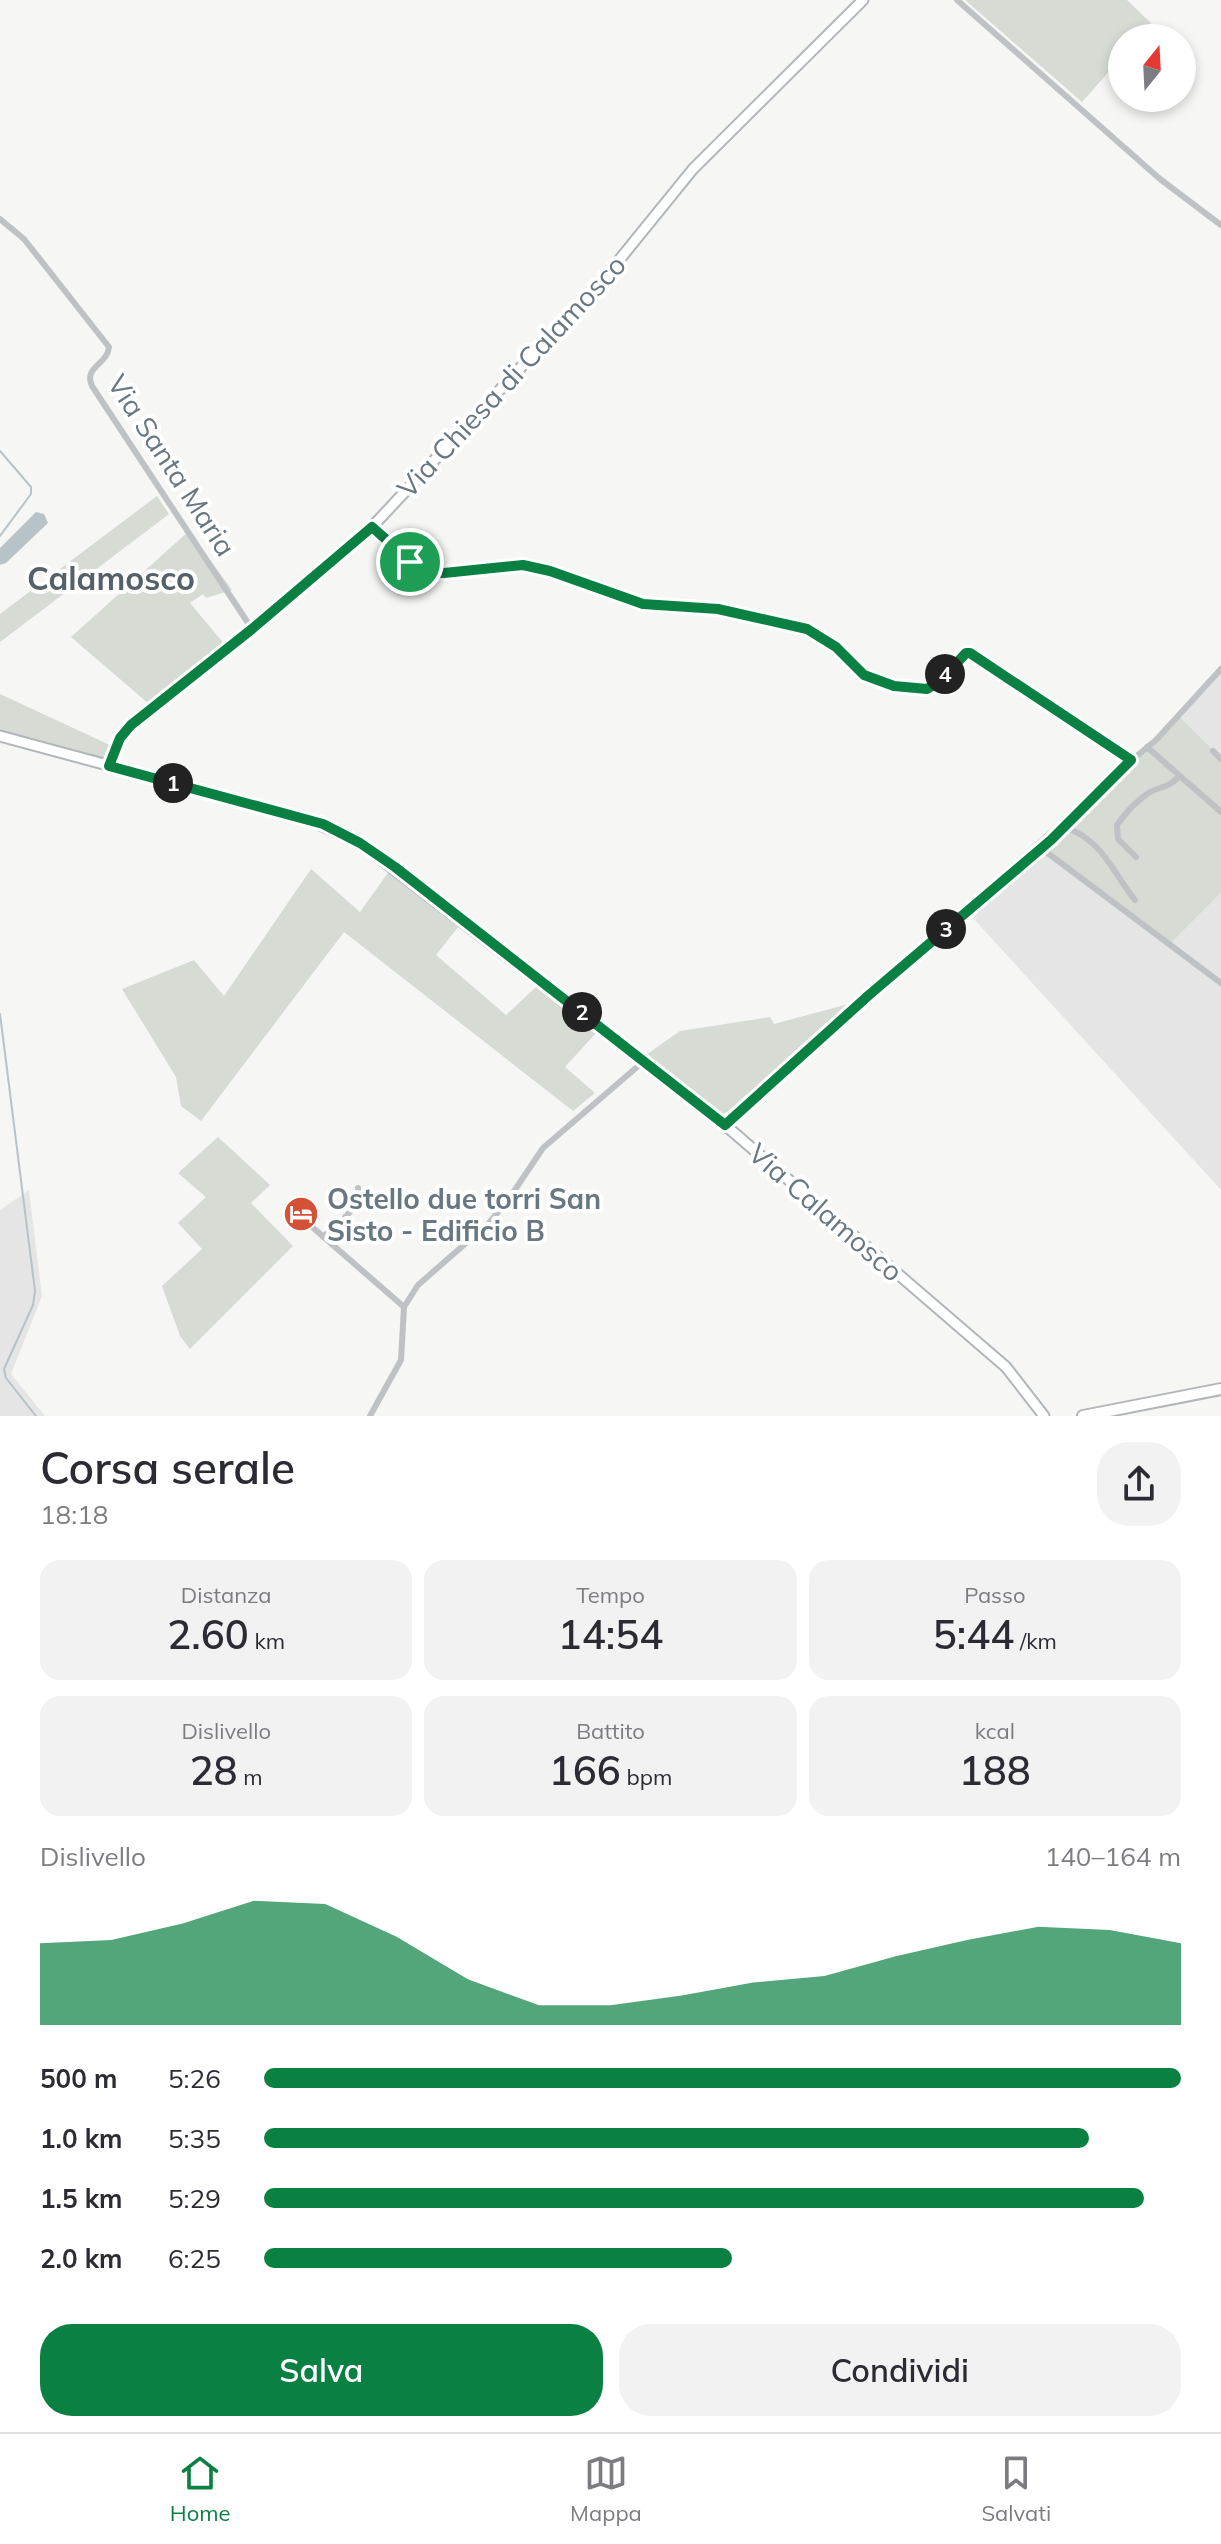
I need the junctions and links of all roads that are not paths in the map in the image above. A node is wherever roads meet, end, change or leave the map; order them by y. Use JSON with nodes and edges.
{"nodes":[{"id":1,"x":863,"y":0,"type":"edge"},
{"id":2,"x":957,"y":0,"type":"edge"},
{"id":3,"x":0,"y":219,"type":"edge"},
{"id":4,"x":1221,"y":225,"type":"edge"},
{"id":5,"x":372,"y":527,"type":"junction"},
{"id":6,"x":252,"y":629,"type":"junction"},
{"id":7,"x":1221,"y":669,"type":"edge"},
{"id":8,"x":0,"y":736,"type":"edge"},
{"id":9,"x":1147,"y":747,"type":"junction"},
{"id":10,"x":1213,"y":751,"type":"dead end"},
{"id":11,"x":1221,"y":759,"type":"edge"},
{"id":12,"x":1131,"y":760,"type":"junction"},
{"id":13,"x":109,"y":766,"type":"junction"},
{"id":14,"x":1179,"y":776,"type":"junction"},
{"id":15,"x":1221,"y":812,"type":"edge"},
{"id":16,"x":1064,"y":827,"type":"junction"},
{"id":17,"x":1041,"y":848,"type":"junction"},
{"id":18,"x":1136,"y":857,"type":"dead end"},
{"id":19,"x":1135,"y":900,"type":"dead end"},
{"id":20,"x":1221,"y":983,"type":"edge"},
{"id":21,"x":644,"y":1061,"type":"junction"},
{"id":22,"x":725,"y":1125,"type":"junction"},
{"id":23,"x":358,"y":1188,"type":"dead end"},
{"id":24,"x":311,"y":1226,"type":"dead end"},
{"id":25,"x":323,"y":1237,"type":"junction"},
{"id":26,"x":404,"y":1307,"type":"junction"},
{"id":27,"x":1221,"y":1389,"type":"edge"},
{"id":28,"x":370,"y":1416,"type":"edge"},
{"id":29,"x":1044,"y":1416,"type":"edge"},
{"id":30,"x":1083,"y":1416,"type":"edge"}],
"edges":[{"from":1,"to":5,"type":"street","name":"Via Chiesa di Calamosco"},
{"from":2,"to":4,"type":"street"},
{"from":3,"to":6,"type":"street","name":"Via Santa Maria"},
{"from":5,"to":6,"type":"street","name":"Via Chiesa di Calamosco"},
{"from":5,"to":12,"type":"street"},
{"from":6,"to":13,"type":"street","name":"Via Chiesa di Calamosco"},
{"from":7,"to":9,"type":"street"},
{"from":8,"to":13,"type":"street","name":"Via Calamosco"},
{"from":9,"to":12,"type":"street"},
{"from":9,"to":14,"type":"street"},
{"from":10,"to":11,"type":"street"},
{"from":12,"to":16,"type":"street"},
{"from":13,"to":21,"type":"street","name":"Via Calamosco"},
{"from":14,"to":15,"type":"street"},
{"from":14,"to":18,"type":"street"},
{"from":16,"to":17,"type":"street"},
{"from":16,"to":19,"type":"street"},
{"from":17,"to":20,"type":"street"},
{"from":17,"to":22,"type":"street"},
{"from":21,"to":22,"type":"street","name":"Via Calamosco"},
{"from":21,"to":26,"type":"street"},
{"from":22,"to":29,"type":"street","name":"Via Calamosco"},
{"from":23,"to":25,"type":"street"},
{"from":24,"to":25,"type":"street"},
{"from":25,"to":26,"type":"street"},
{"from":26,"to":28,"type":"street"},
{"from":27,"to":30,"type":"main road"}]}
